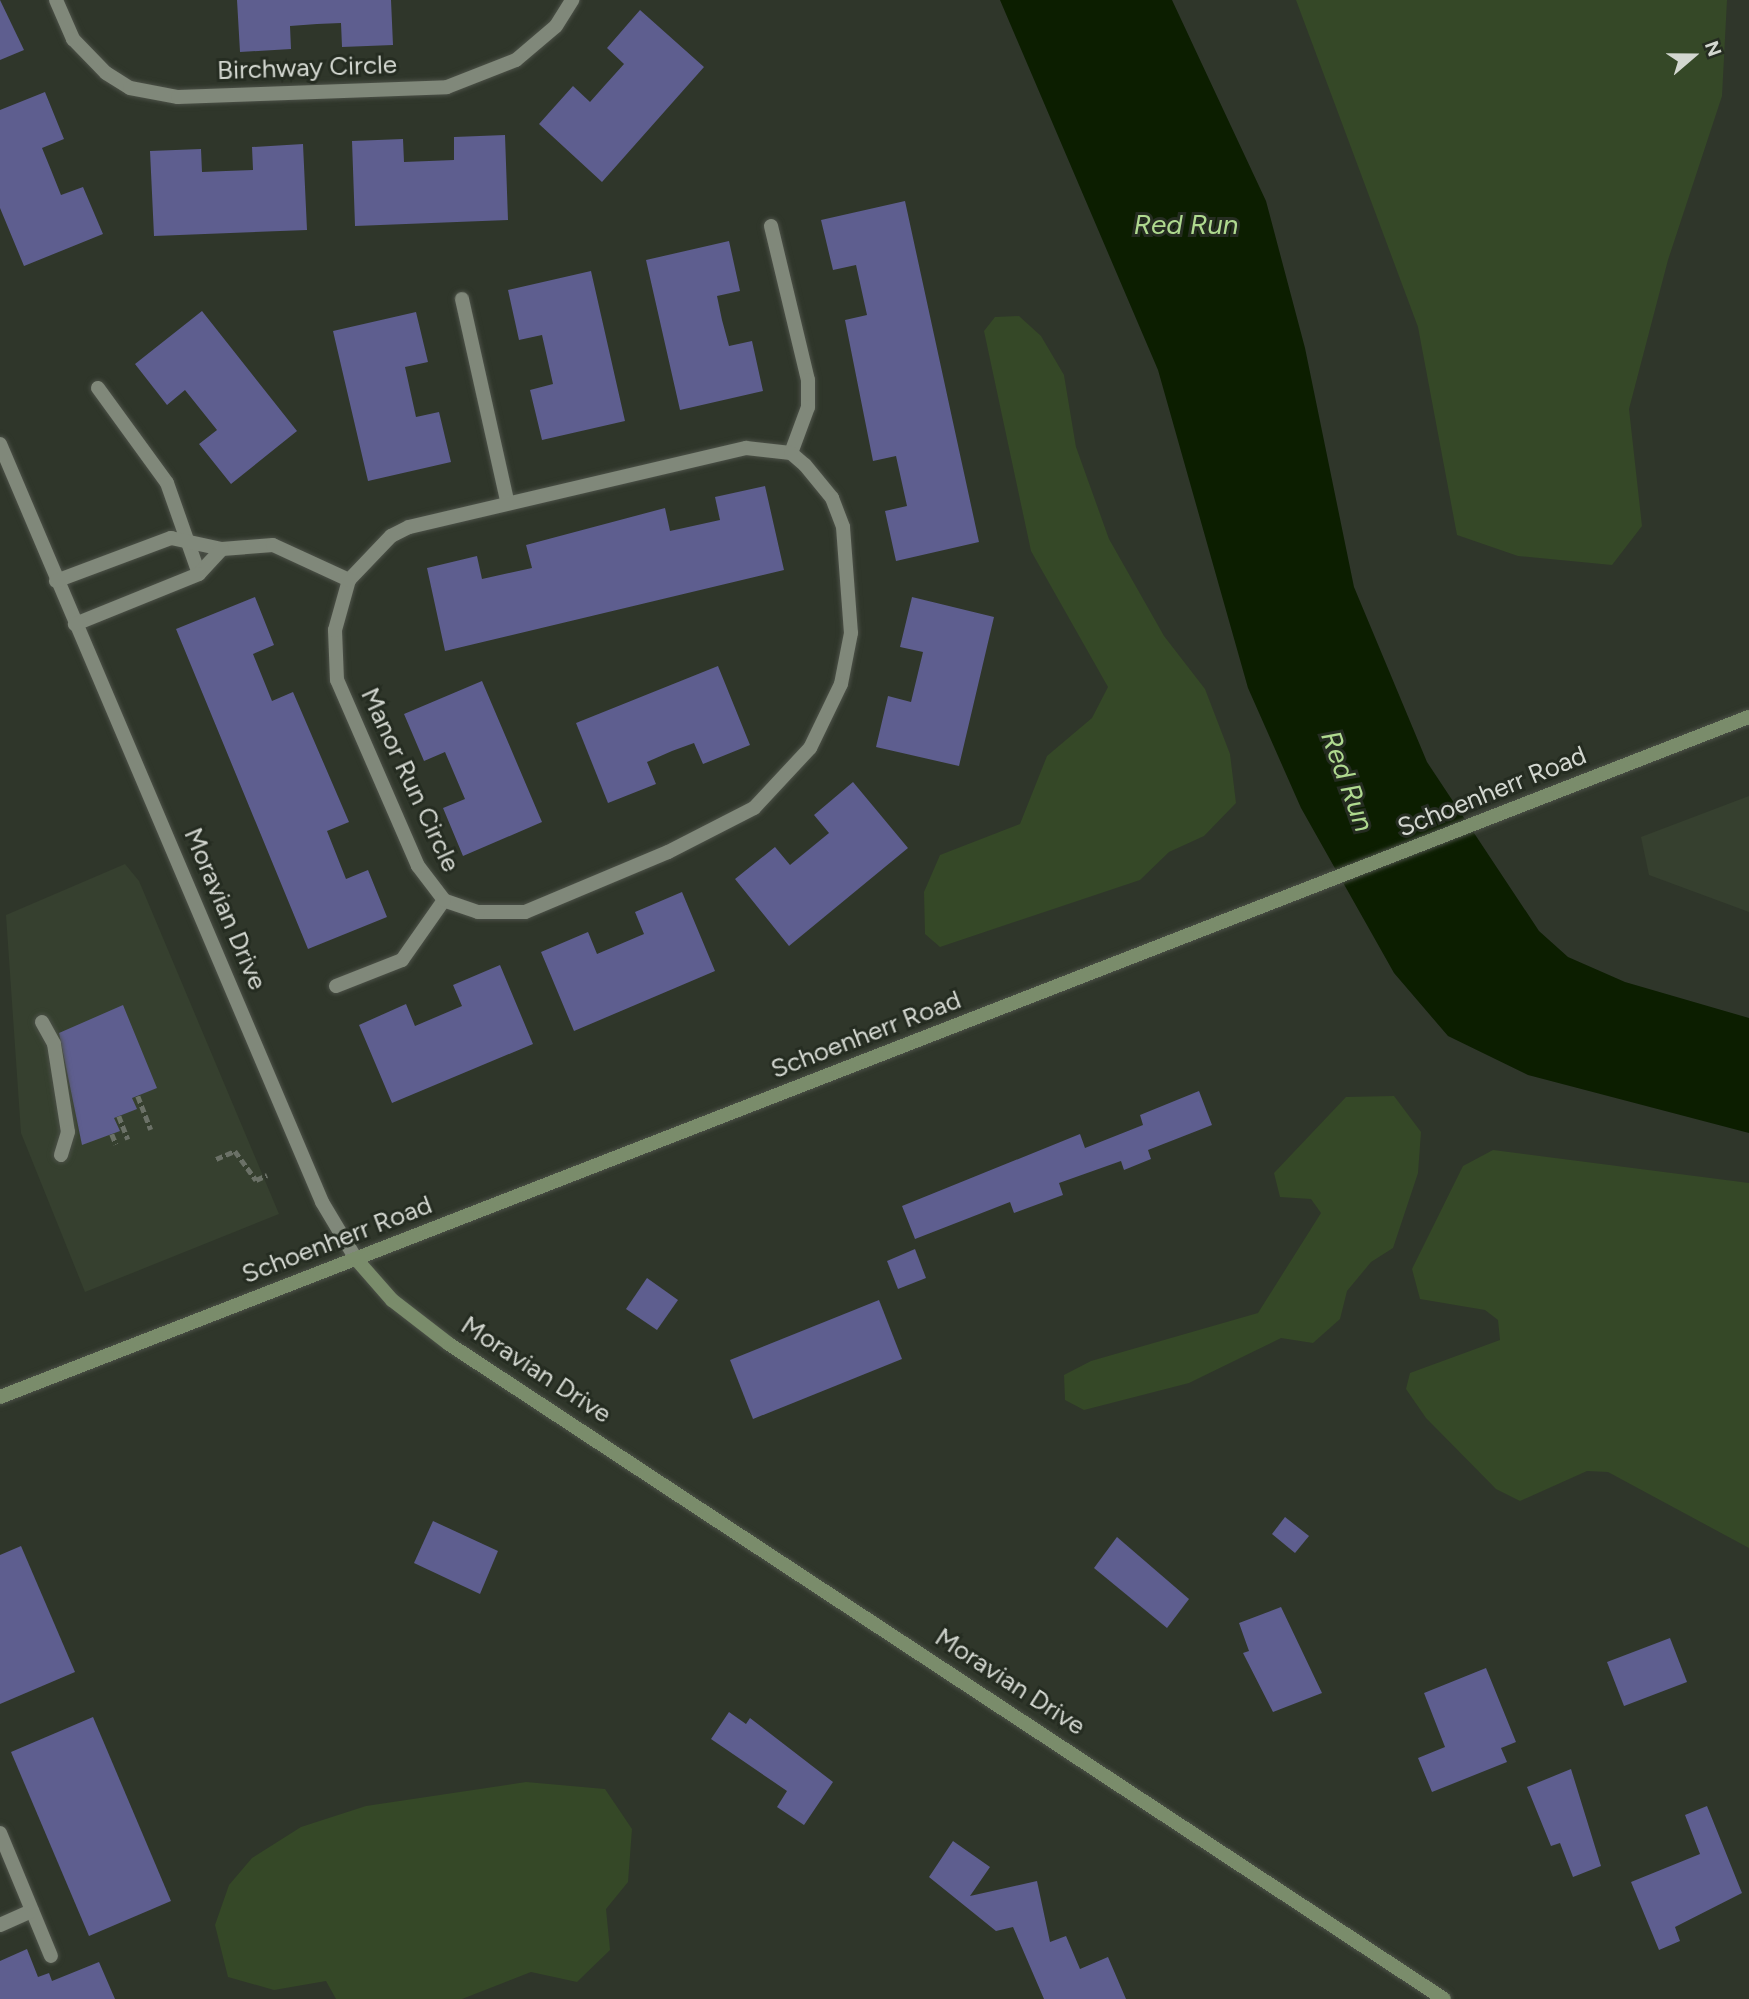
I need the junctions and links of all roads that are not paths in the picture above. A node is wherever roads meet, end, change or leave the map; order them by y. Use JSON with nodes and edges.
{"nodes":[{"id":1,"x":56,"y":0,"type":"edge"},
{"id":2,"x":572,"y":0,"type":"edge"},
{"id":3,"x":772,"y":226,"type":"dead end"},
{"id":4,"x":462,"y":299,"type":"dead end"},
{"id":5,"x":98,"y":388,"type":"dead end"},
{"id":6,"x":0,"y":444,"type":"edge"},
{"id":7,"x":791,"y":453,"type":"junction"},
{"id":8,"x":507,"y":500,"type":"junction"},
{"id":9,"x":186,"y":536,"type":"junction"},
{"id":10,"x":222,"y":549,"type":"junction"},
{"id":11,"x":199,"y":574,"type":"junction"},
{"id":12,"x":349,"y":580,"type":"junction"},
{"id":13,"x":56,"y":581,"type":"junction"},
{"id":14,"x":75,"y":624,"type":"junction"},
{"id":15,"x":1749,"y":717,"type":"edge"},
{"id":16,"x":443,"y":901,"type":"junction"},
{"id":17,"x":336,"y":986,"type":"dead end"},
{"id":18,"x":42,"y":1022,"type":"dead end"},
{"id":19,"x":61,"y":1155,"type":"dead end"},
{"id":20,"x":356,"y":1259,"type":"junction"},
{"id":21,"x":0,"y":1397,"type":"edge"},
{"id":22,"x":0,"y":1833,"type":"edge"},
{"id":23,"x":32,"y":1911,"type":"junction"},
{"id":24,"x":0,"y":1924,"type":"edge"},
{"id":25,"x":51,"y":1956,"type":"dead end"},
{"id":26,"x":1444,"y":1999,"type":"edge"}],
"edges":[{"from":1,"to":2,"type":"street","name":"Birchway Circle"},
{"from":3,"to":7,"type":"street"},
{"from":4,"to":8,"type":"street"},
{"from":5,"to":9,"type":"street"},
{"from":6,"to":13,"type":"street","name":"Moravian Drive"},
{"from":7,"to":8,"type":"street","name":"Manor Run Circle"},
{"from":7,"to":16,"type":"street","name":"Manor Run Circle"},
{"from":8,"to":12,"type":"street","name":"Manor Run Circle"},
{"from":9,"to":10,"type":"street"},
{"from":9,"to":11,"type":"street"},
{"from":9,"to":13,"type":"street"},
{"from":10,"to":11,"type":"street"},
{"from":10,"to":12,"type":"street"},
{"from":11,"to":14,"type":"street"},
{"from":12,"to":16,"type":"street","name":"Manor Run Circle"},
{"from":13,"to":14,"type":"street","name":"Moravian Drive"},
{"from":14,"to":20,"type":"street","name":"Moravian Drive"},
{"from":15,"to":20,"type":"main road","name":"Schoenherr Road"},
{"from":16,"to":17,"type":"street"},
{"from":18,"to":19,"type":"street"},
{"from":20,"to":21,"type":"main road","name":"Schoenherr Road"},
{"from":20,"to":26,"type":"main road","name":"Moravian Drive"},
{"from":22,"to":23,"type":"street"},
{"from":23,"to":24,"type":"street"},
{"from":23,"to":25,"type":"street"}]}
